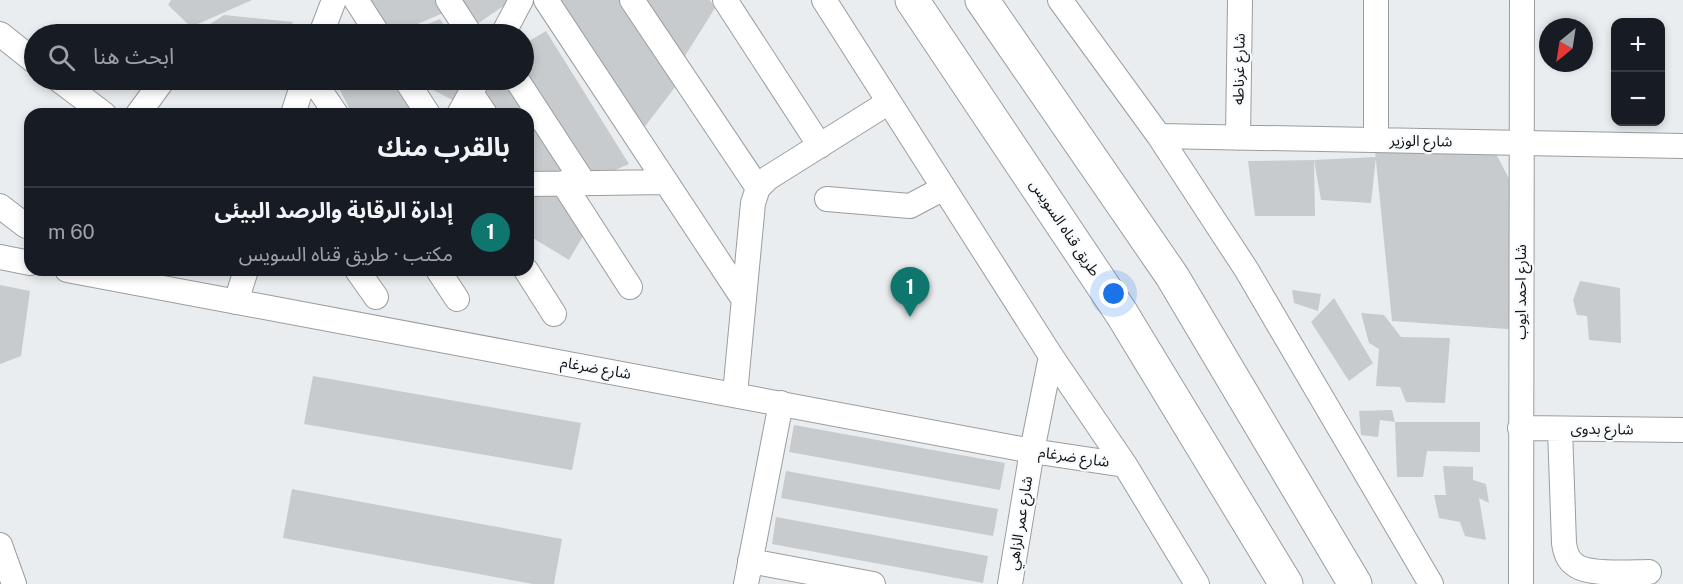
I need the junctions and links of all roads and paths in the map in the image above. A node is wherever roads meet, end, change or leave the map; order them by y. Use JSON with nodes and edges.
{"nodes":[{"id":1,"x":334,"y":0,"type":"edge"},
{"id":2,"x":356,"y":0,"type":"edge"},
{"id":3,"x":448,"y":0,"type":"edge"},
{"id":4,"x":521,"y":0,"type":"edge"},
{"id":5,"x":546,"y":0,"type":"edge"},
{"id":6,"x":632,"y":0,"type":"edge"},
{"id":7,"x":724,"y":0,"type":"edge"},
{"id":8,"x":824,"y":0,"type":"edge"},
{"id":9,"x":912,"y":0,"type":"edge"},
{"id":10,"x":982,"y":0,"type":"edge"},
{"id":11,"x":1060,"y":0,"type":"edge"},
{"id":12,"x":1240,"y":0,"type":"edge"},
{"id":13,"x":1376,"y":0,"type":"edge"},
{"id":14,"x":1522,"y":0,"type":"edge"},
{"id":15,"x":325,"y":24,"type":"edge"},
{"id":16,"x":372,"y":24,"type":"edge"},
{"id":17,"x":464,"y":24,"type":"edge"},
{"id":18,"x":508,"y":24,"type":"edge"},
{"id":19,"x":0,"y":34,"type":"edge"},
{"id":20,"x":24,"y":53,"type":"edge"},
{"id":21,"x":72,"y":90,"type":"edge"},
{"id":22,"x":156,"y":90,"type":"edge"},
{"id":23,"x":301,"y":90,"type":"edge"},
{"id":24,"x":320,"y":90,"type":"edge"},
{"id":25,"x":412,"y":90,"type":"edge"},
{"id":26,"x":523,"y":90,"type":"edge"},
{"id":27,"x":469,"y":96,"type":"edge"},
{"id":28,"x":889,"y":102,"type":"junction"},
{"id":29,"x":96,"y":108,"type":"edge"},
{"id":30,"x":143,"y":108,"type":"edge"},
{"id":31,"x":295,"y":108,"type":"edge"},
{"id":32,"x":332,"y":108,"type":"edge"},
{"id":33,"x":424,"y":108,"type":"edge"},
{"id":34,"x":480,"y":108,"type":"edge"},
{"id":35,"x":532,"y":108,"type":"edge"},
{"id":36,"x":534,"y":111,"type":"edge"},
{"id":37,"x":1159,"y":136,"type":"junction"},
{"id":38,"x":1238,"y":138,"type":"junction"},
{"id":39,"x":1376,"y":140,"type":"junction"},
{"id":40,"x":1522,"y":143,"type":"junction"},
{"id":41,"x":820,"y":146,"type":"junction"},
{"id":42,"x":1683,"y":146,"type":"edge"},
{"id":43,"x":534,"y":182,"type":"edge"},
{"id":44,"x":666,"y":182,"type":"junction"},
{"id":45,"x":574,"y":183,"type":"junction"},
{"id":46,"x":758,"y":188,"type":"junction"},
{"id":47,"x":944,"y":188,"type":"junction"},
{"id":48,"x":827,"y":199,"type":"dead end"},
{"id":49,"x":0,"y":206,"type":"edge"},
{"id":50,"x":24,"y":224,"type":"edge"},
{"id":51,"x":0,"y":258,"type":"edge"},
{"id":52,"x":24,"y":262,"type":"edge"},
{"id":53,"x":99,"y":276,"type":"edge"},
{"id":54,"x":244,"y":276,"type":"edge"},
{"id":55,"x":361,"y":276,"type":"edge"},
{"id":56,"x":442,"y":276,"type":"edge"},
{"id":57,"x":530,"y":276,"type":"edge"},
{"id":58,"x":630,"y":287,"type":"dead end"},
{"id":59,"x":376,"y":297,"type":"dead end"},
{"id":60,"x":457,"y":299,"type":"dead end"},
{"id":61,"x":744,"y":300,"type":"junction"},
{"id":62,"x":236,"y":302,"type":"junction"},
{"id":63,"x":554,"y":314,"type":"dead end"},
{"id":64,"x":1052,"y":356,"type":"junction"},
{"id":65,"x":735,"y":394,"type":"junction"},
{"id":66,"x":781,"y":403,"type":"junction"},
{"id":67,"x":1520,"y":428,"type":"junction"},
{"id":68,"x":1560,"y":429,"type":"junction"},
{"id":69,"x":1683,"y":430,"type":"edge"},
{"id":70,"x":1032,"y":451,"type":"junction"},
{"id":71,"x":1125,"y":465,"type":"junction"},
{"id":72,"x":0,"y":545,"type":"edge"},
{"id":73,"x":748,"y":572,"type":"edge"},
{"id":74,"x":1649,"y":572,"type":"dead end"},
{"id":75,"x":9,"y":583,"type":"edge"},
{"id":76,"x":873,"y":584,"type":"edge"},
{"id":77,"x":1010,"y":584,"type":"edge"},
{"id":78,"x":1197,"y":584,"type":"edge"},
{"id":79,"x":1286,"y":584,"type":"edge"},
{"id":80,"x":1355,"y":584,"type":"edge"},
{"id":81,"x":1431,"y":584,"type":"edge"},
{"id":82,"x":1521,"y":584,"type":"edge"}],
"edges":[{"from":1,"to":15,"type":"street"},
{"from":2,"to":16,"type":"street"},
{"from":3,"to":17,"type":"street"},
{"from":4,"to":18,"type":"street"},
{"from":5,"to":44,"type":"street"},
{"from":6,"to":46,"type":"street"},
{"from":7,"to":41,"type":"street"},
{"from":8,"to":28,"type":"street"},
{"from":9,"to":79,"type":"highway","name":"طريق قناه السويس"},
{"from":10,"to":80,"type":"highway"},
{"from":11,"to":37,"type":"street"},
{"from":12,"to":38,"type":"street","name":"شارع غرناطه"},
{"from":13,"to":39,"type":"street"},
{"from":14,"to":40,"type":"street","name":"شارع احمد ايوب"},
{"from":19,"to":20,"type":"street"},
{"from":21,"to":29,"type":"street"},
{"from":22,"to":30,"type":"street"},
{"from":23,"to":31,"type":"street"},
{"from":24,"to":32,"type":"street"},
{"from":25,"to":33,"type":"street"},
{"from":26,"to":35,"type":"street"},
{"from":27,"to":34,"type":"street"},
{"from":28,"to":41,"type":"street"},
{"from":28,"to":47,"type":"street"},
{"from":36,"to":45,"type":"street"},
{"from":37,"to":38,"type":"street","name":"شارع الوزير"},
{"from":37,"to":81,"type":"street"},
{"from":38,"to":39,"type":"street","name":"شارع الوزير"},
{"from":39,"to":40,"type":"street","name":"شارع الوزير"},
{"from":40,"to":42,"type":"street","name":"شارع الوزير"},
{"from":40,"to":67,"type":"street","name":"شارع احمد ايوب"},
{"from":41,"to":46,"type":"street"},
{"from":43,"to":45,"type":"street"},
{"from":44,"to":45,"type":"street"},
{"from":44,"to":61,"type":"street"},
{"from":45,"to":58,"type":"street"},
{"from":46,"to":61,"type":"street"},
{"from":47,"to":48,"type":"street"},
{"from":47,"to":64,"type":"street"},
{"from":49,"to":50,"type":"street"},
{"from":51,"to":52,"type":"street"},
{"from":53,"to":62,"type":"street","name":"شارع ضرغام"},
{"from":54,"to":62,"type":"street"},
{"from":55,"to":59,"type":"street"},
{"from":56,"to":60,"type":"street"},
{"from":57,"to":63,"type":"street"},
{"from":61,"to":65,"type":"street"},
{"from":62,"to":65,"type":"street","name":"شارع ضرغام"},
{"from":64,"to":70,"type":"street","name":"شارع عمر الزاهي"},
{"from":64,"to":71,"type":"street"},
{"from":65,"to":66,"type":"street","name":"شارع ضرغام"},
{"from":66,"to":70,"type":"street","name":"شارع ضرغام"},
{"from":66,"to":73,"type":"street"},
{"from":67,"to":68,"type":"street","name":"شارع بدوى"},
{"from":67,"to":82,"type":"street","name":"شارع احمد ايوب"},
{"from":68,"to":69,"type":"street","name":"شارع بدوى"},
{"from":68,"to":74,"type":"street"},
{"from":70,"to":71,"type":"street","name":"شارع ضرغام"},
{"from":70,"to":77,"type":"street","name":"شارع عمر الزاهي"},
{"from":71,"to":78,"type":"street"},
{"from":72,"to":75,"type":"street"},
{"from":73,"to":76,"type":"street"}]}
